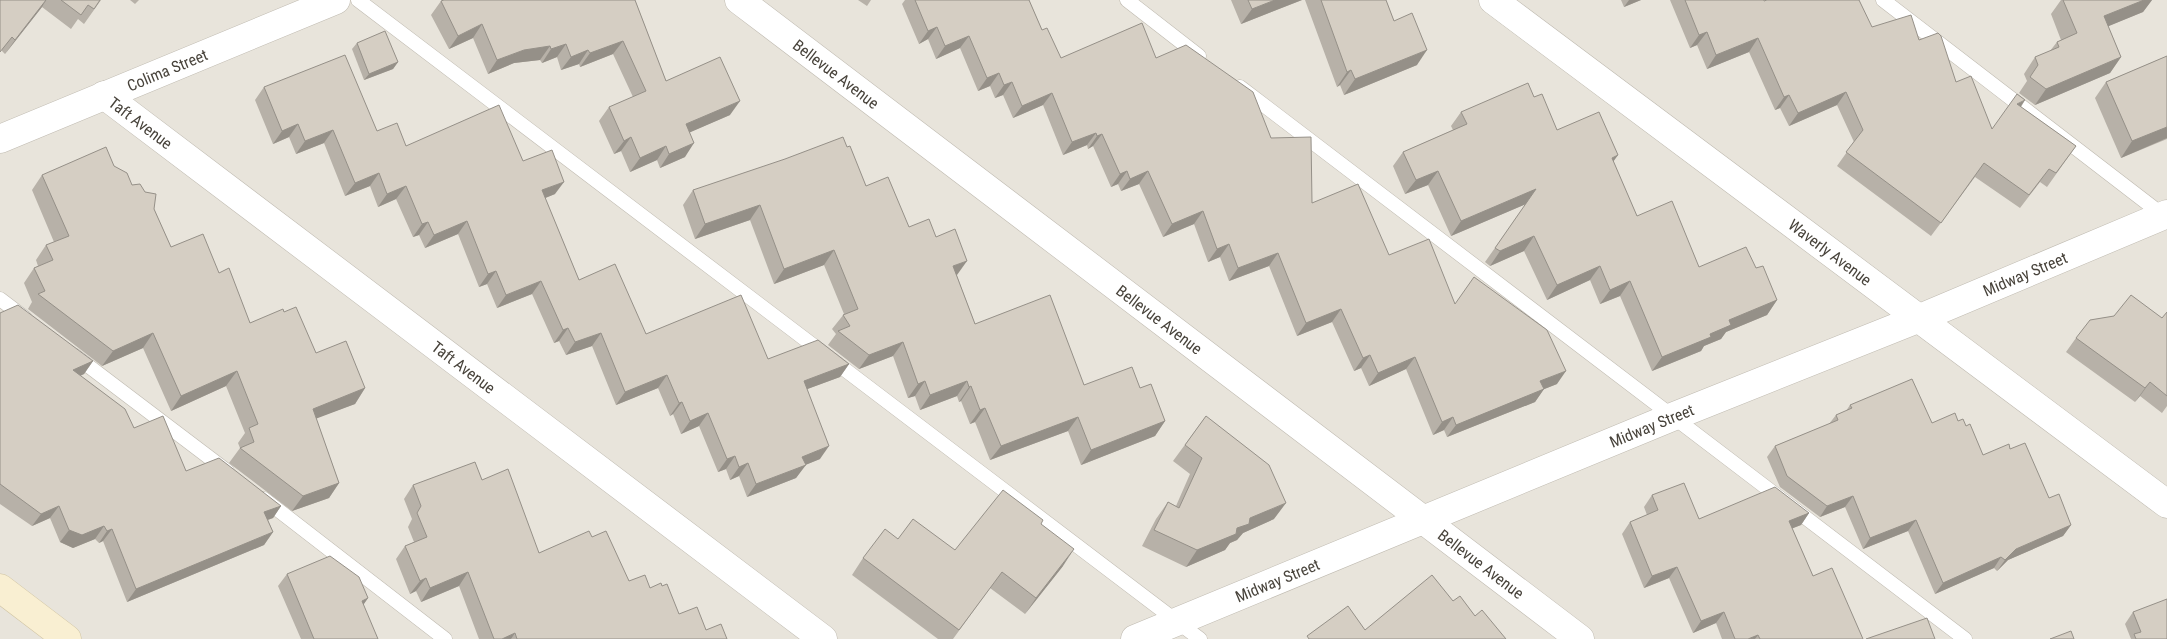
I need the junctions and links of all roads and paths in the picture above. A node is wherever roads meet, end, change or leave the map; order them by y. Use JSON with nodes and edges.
{"nodes":[{"id":1,"x":336,"y":0,"type":"edge"},
{"id":2,"x":358,"y":0,"type":"edge"},
{"id":3,"x":739,"y":0,"type":"edge"},
{"id":4,"x":1127,"y":0,"type":"edge"},
{"id":5,"x":1493,"y":0,"type":"edge"},
{"id":6,"x":1883,"y":0,"type":"edge"},
{"id":7,"x":1214,"y":66,"type":"edge"},
{"id":8,"x":1229,"y":78,"type":"edge"},
{"id":9,"x":104,"y":95,"type":"junction"},
{"id":10,"x":0,"y":139,"type":"edge"},
{"id":11,"x":2166,"y":216,"type":"edge"},
{"id":12,"x":0,"y":299,"type":"edge"},
{"id":13,"x":1920,"y":318,"type":"junction"},
{"id":14,"x":39,"y":329,"type":"edge"},
{"id":15,"x":63,"y":347,"type":"edge"},
{"id":16,"x":1672,"y":417,"type":"junction"},
{"id":17,"x":237,"y":478,"type":"edge"},
{"id":18,"x":252,"y":490,"type":"edge"},
{"id":19,"x":2167,"y":504,"type":"edge"},
{"id":20,"x":1423,"y":520,"type":"junction"},
{"id":21,"x":0,"y":588,"type":"edge"},
{"id":22,"x":1178,"y":622,"type":"junction"},
{"id":23,"x":67,"y":639,"type":"edge"},
{"id":24,"x":445,"y":639,"type":"edge"},
{"id":25,"x":823,"y":639,"type":"edge"},
{"id":26,"x":1135,"y":639,"type":"edge"},
{"id":27,"x":1200,"y":639,"type":"edge"},
{"id":28,"x":1580,"y":639,"type":"edge"},
{"id":29,"x":1965,"y":639,"type":"edge"}],
"edges":[{"from":1,"to":9,"type":"street","name":"Colima Street"},
{"from":2,"to":22,"type":"lane"},
{"from":3,"to":20,"type":"street","name":"Bellevue Avenue"},
{"from":4,"to":7,"type":"lane"},
{"from":5,"to":13,"type":"street","name":"Waverly Avenue"},
{"from":6,"to":11,"type":"lane"},
{"from":8,"to":16,"type":"lane"},
{"from":9,"to":10,"type":"street","name":"Colima Street"},
{"from":9,"to":25,"type":"street","name":"Taft Avenue"},
{"from":11,"to":13,"type":"street","name":"Midway Street"},
{"from":12,"to":14,"type":"lane"},
{"from":13,"to":16,"type":"street","name":"Midway Street"},
{"from":13,"to":19,"type":"street","name":"Waverly Avenue"},
{"from":15,"to":17,"type":"lane"},
{"from":16,"to":20,"type":"street","name":"Midway Street"},
{"from":16,"to":29,"type":"lane"},
{"from":18,"to":24,"type":"lane"},
{"from":20,"to":22,"type":"street","name":"Midway Street"},
{"from":20,"to":28,"type":"street","name":"Bellevue Avenue"},
{"from":21,"to":23,"type":"street"},
{"from":22,"to":26,"type":"street","name":"Midway Street"},
{"from":22,"to":27,"type":"lane"}]}
